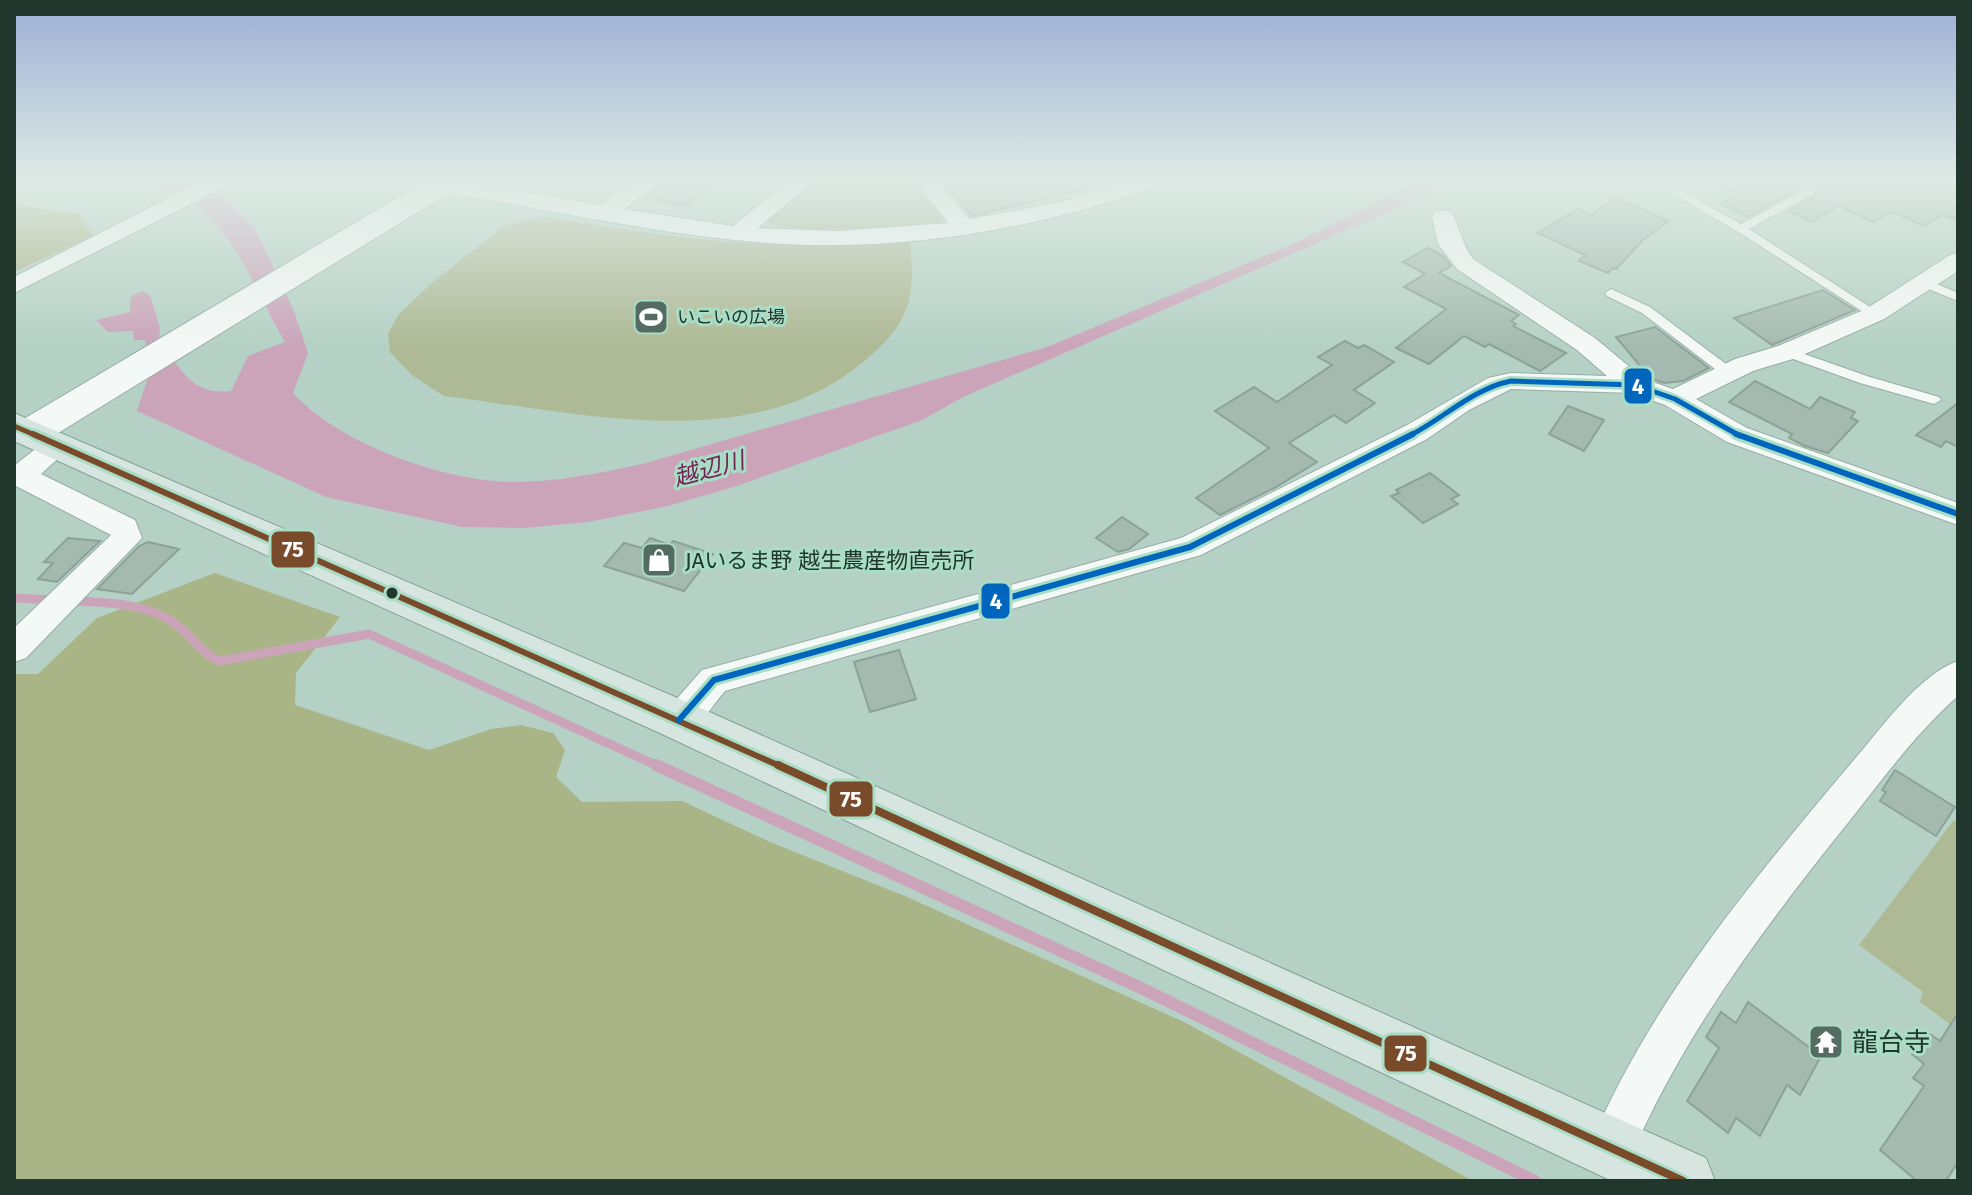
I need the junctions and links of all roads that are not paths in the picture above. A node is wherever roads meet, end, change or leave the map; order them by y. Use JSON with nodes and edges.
{"nodes":[{"id":1,"x":114,"y":235,"type":"edge"},
{"id":2,"x":351,"y":235,"type":"edge"},
{"id":3,"x":775,"y":235,"type":"edge"},
{"id":4,"x":850,"y":235,"type":"edge"},
{"id":5,"x":1448,"y":235,"type":"edge"},
{"id":6,"x":1750,"y":235,"type":"edge"},
{"id":7,"x":1958,"y":260,"type":"edge"},
{"id":8,"x":1925,"y":283,"type":"junction"},
{"id":9,"x":14,"y":286,"type":"edge"},
{"id":10,"x":1611,"y":293,"type":"dead end"},
{"id":11,"x":1958,"y":297,"type":"edge"},
{"id":12,"x":1875,"y":314,"type":"junction"},
{"id":13,"x":1787,"y":352,"type":"junction"},
{"id":14,"x":1729,"y":373,"type":"junction"},
{"id":15,"x":1635,"y":385,"type":"junction"},
{"id":16,"x":1675,"y":399,"type":"junction"},
{"id":17,"x":1934,"y":400,"type":"dead end"},
{"id":18,"x":35,"y":434,"type":"edge"},
{"id":19,"x":1958,"y":514,"type":"edge"},
{"id":20,"x":14,"y":649,"type":"edge"},
{"id":21,"x":1958,"y":675,"type":"edge"},
{"id":22,"x":679,"y":720,"type":"junction"},
{"id":23,"x":1612,"y":1148,"type":"junction"},
{"id":24,"x":1683,"y":1181,"type":"edge"}],
"edges":[{"from":1,"to":9,"type":"street"},
{"from":2,"to":18,"type":"street"},
{"from":3,"to":4,"type":"street"},
{"from":5,"to":15,"type":"street"},
{"from":6,"to":12,"type":"lane"},
{"from":7,"to":8,"type":"street"},
{"from":8,"to":11,"type":"lane"},
{"from":8,"to":12,"type":"street"},
{"from":10,"to":14,"type":"lane"},
{"from":12,"to":13,"type":"street"},
{"from":13,"to":14,"type":"street"},
{"from":13,"to":17,"type":"lane"},
{"from":14,"to":16,"type":"street"},
{"from":15,"to":16,"type":"street"},
{"from":15,"to":22,"type":"street"},
{"from":16,"to":19,"type":"street"},
{"from":18,"to":20,"type":"street"},
{"from":18,"to":22,"type":"main road"},
{"from":21,"to":23,"type":"street"},
{"from":22,"to":23,"type":"main road"},
{"from":23,"to":24,"type":"main road"}]}
